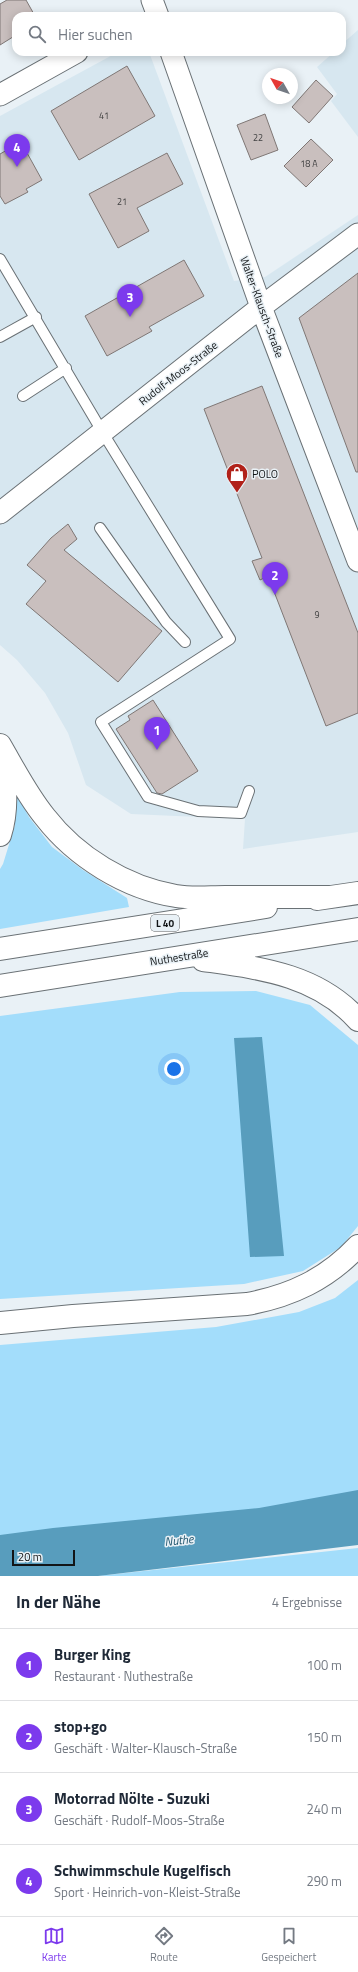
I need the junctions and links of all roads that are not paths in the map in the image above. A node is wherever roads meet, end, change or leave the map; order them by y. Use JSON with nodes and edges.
{"nodes":[{"id":1,"x":70,"y":56,"type":"edge"},
{"id":2,"x":172,"y":56,"type":"edge"},
{"id":3,"x":0,"y":94,"type":"edge"},
{"id":4,"x":358,"y":234,"type":"edge"},
{"id":5,"x":0,"y":259,"type":"edge"},
{"id":6,"x":261,"y":307,"type":"junction"},
{"id":7,"x":36,"y":317,"type":"junction"},
{"id":8,"x":0,"y":337,"type":"edge"},
{"id":9,"x":66,"y":368,"type":"junction"},
{"id":10,"x":23,"y":396,"type":"dead end"},
{"id":11,"x":103,"y":433,"type":"junction"},
{"id":12,"x":0,"y":513,"type":"edge"},
{"id":13,"x":100,"y":528,"type":"dead end"},
{"id":14,"x":358,"y":561,"type":"edge"},
{"id":15,"x":185,"y":642,"type":"dead end"},
{"id":16,"x":0,"y":745,"type":"edge"},
{"id":17,"x":0,"y":756,"type":"edge"},
{"id":18,"x":250,"y":791,"type":"dead end"},
{"id":19,"x":0,"y":836,"type":"edge"},
{"id":20,"x":358,"y":893,"type":"edge"},
{"id":21,"x":331,"y":897,"type":"junction"},
{"id":22,"x":358,"y":929,"type":"edge"},
{"id":23,"x":0,"y":949,"type":"edge"},
{"id":24,"x":182,"y":957,"type":"junction"},
{"id":25,"x":0,"y":986,"type":"edge"},
{"id":26,"x":358,"y":1020,"type":"edge"},
{"id":27,"x":358,"y":1246,"type":"edge"},
{"id":28,"x":0,"y":1323,"type":"edge"}],
"edges":[{"from":1,"to":3,"type":"street"},
{"from":2,"to":6,"type":"street","name":"Walter-Klausch-Straße"},
{"from":4,"to":6,"type":"street","name":"Rudolf-Moos-Straße"},
{"from":5,"to":7,"type":"lane"},
{"from":6,"to":11,"type":"street","name":"Rudolf-Moos-Straße"},
{"from":6,"to":14,"type":"street","name":"Walter-Klausch-Straße"},
{"from":7,"to":8,"type":"lane"},
{"from":7,"to":9,"type":"lane"},
{"from":9,"to":10,"type":"lane"},
{"from":9,"to":11,"type":"lane"},
{"from":11,"to":12,"type":"street","name":"Rudolf-Moos-Straße"},
{"from":11,"to":18,"type":"lane"},
{"from":13,"to":15,"type":"lane"},
{"from":16,"to":21,"type":"highway"},
{"from":17,"to":19,"type":"highway"},
{"from":20,"to":21,"type":"highway","number":"L 40"},
{"from":21,"to":23,"type":"highway","number":"L 40"},
{"from":22,"to":24,"type":"highway","name":"Nuthestraße"},
{"from":24,"to":25,"type":"highway","name":"Nuthestraße"},
{"from":24,"to":26,"type":"highway"},
{"from":27,"to":28,"type":"highway"}]}
